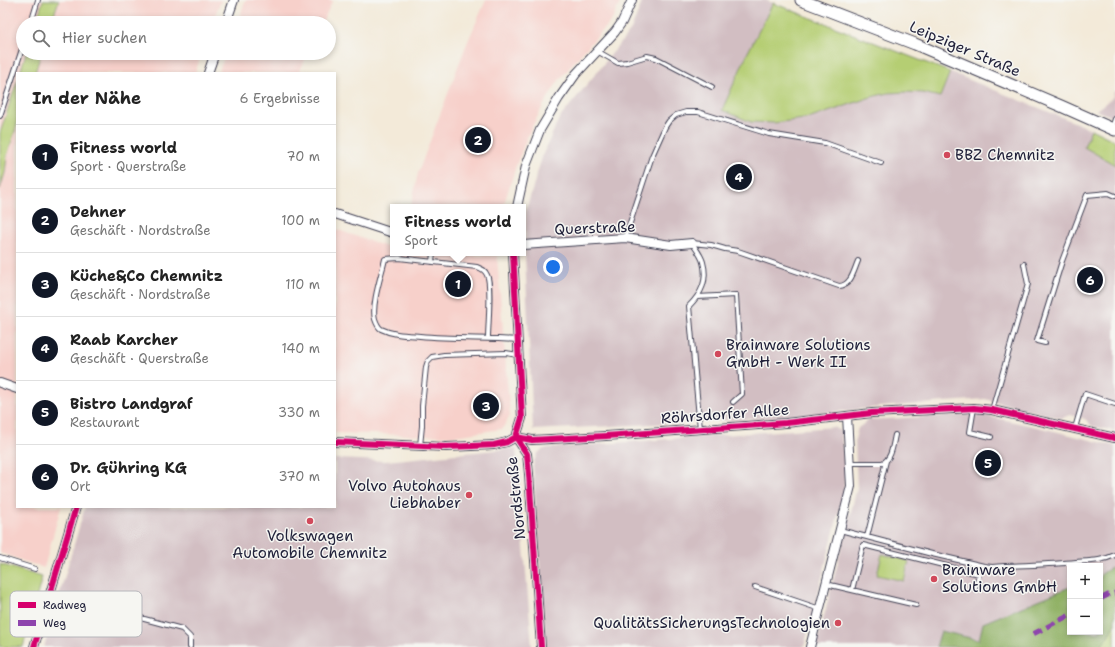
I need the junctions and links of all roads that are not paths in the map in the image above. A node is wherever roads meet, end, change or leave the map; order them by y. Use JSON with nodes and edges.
{"nodes":[{"id":1,"x":38,"y":0,"type":"edge"},
{"id":2,"x":234,"y":0,"type":"edge"},
{"id":3,"x":632,"y":0,"type":"edge"},
{"id":4,"x":801,"y":0,"type":"edge"},
{"id":5,"x":32,"y":16,"type":"edge"},
{"id":6,"x":228,"y":16,"type":"edge"},
{"id":7,"x":597,"y":51,"type":"junction"},
{"id":8,"x":18,"y":60,"type":"edge"},
{"id":9,"x":213,"y":60,"type":"edge"},
{"id":10,"x":208,"y":72,"type":"edge"},
{"id":11,"x":712,"y":87,"type":"dead end"},
{"id":12,"x":0,"y":116,"type":"edge"},
{"id":13,"x":1114,"y":126,"type":"edge"},
{"id":14,"x":881,"y":163,"type":"dead end"},
{"id":15,"x":1115,"y":196,"type":"edge"},
{"id":16,"x":517,"y":204,"type":"edge"},
{"id":17,"x":336,"y":214,"type":"edge"},
{"id":18,"x":390,"y":232,"type":"edge"},
{"id":19,"x":625,"y":238,"type":"junction"},
{"id":20,"x":692,"y":242,"type":"junction"},
{"id":21,"x":526,"y":245,"type":"edge"},
{"id":22,"x":433,"y":256,"type":"edge"},
{"id":23,"x":512,"y":256,"type":"edge"},
{"id":24,"x":858,"y":261,"type":"dead end"},
{"id":25,"x":432,"y":262,"type":"junction"},
{"id":26,"x":1024,"y":264,"type":"dead end"},
{"id":27,"x":698,"y":297,"type":"junction"},
{"id":28,"x":488,"y":338,"type":"junction"},
{"id":29,"x":518,"y":340,"type":"junction"},
{"id":30,"x":1045,"y":343,"type":"dead end"},
{"id":31,"x":519,"y":356,"type":"junction"},
{"id":32,"x":0,"y":383,"type":"edge"},
{"id":33,"x":16,"y":389,"type":"edge"},
{"id":34,"x":733,"y":402,"type":"dead end"},
{"id":35,"x":1115,"y":404,"type":"edge"},
{"id":36,"x":974,"y":408,"type":"junction"},
{"id":37,"x":992,"y":410,"type":"junction"},
{"id":38,"x":847,"y":416,"type":"junction"},
{"id":39,"x":1075,"y":428,"type":"junction"},
{"id":40,"x":700,"y":429,"type":"junction"},
{"id":41,"x":895,"y":435,"type":"dead end"},
{"id":42,"x":516,"y":437,"type":"junction"},
{"id":43,"x":991,"y":437,"type":"dead end"},
{"id":44,"x":1115,"y":438,"type":"edge"},
{"id":45,"x":336,"y":442,"type":"edge"},
{"id":46,"x":420,"y":446,"type":"junction"},
{"id":47,"x":886,"y":461,"type":"junction"},
{"id":48,"x":850,"y":463,"type":"junction"},
{"id":49,"x":76,"y":508,"type":"edge"},
{"id":50,"x":840,"y":530,"type":"junction"},
{"id":51,"x":867,"y":537,"type":"junction"},
{"id":52,"x":1115,"y":555,"type":"edge"},
{"id":53,"x":0,"y":558,"type":"edge"},
{"id":54,"x":35,"y":569,"type":"dead end"},
{"id":55,"x":826,"y":584,"type":"junction"},
{"id":56,"x":755,"y":587,"type":"dead end"},
{"id":57,"x":975,"y":589,"type":"dead end"},
{"id":58,"x":852,"y":590,"type":"junction"},
{"id":59,"x":51,"y":591,"type":"edge"},
{"id":60,"x":916,"y":606,"type":"dead end"},
{"id":61,"x":820,"y":609,"type":"junction"},
{"id":62,"x":142,"y":618,"type":"edge"},
{"id":63,"x":37,"y":637,"type":"edge"},
{"id":64,"x":34,"y":647,"type":"edge"},
{"id":65,"x":190,"y":647,"type":"edge"},
{"id":66,"x":541,"y":647,"type":"edge"},
{"id":67,"x":810,"y":647,"type":"edge"}],
"edges":[{"from":1,"to":5,"type":"lane"},
{"from":2,"to":6,"type":"street"},
{"from":3,"to":7,"type":"street"},
{"from":4,"to":13,"type":"main road","name":"Leipziger Straße"},
{"from":7,"to":11,"type":"lane"},
{"from":7,"to":16,"type":"street"},
{"from":8,"to":12,"type":"lane"},
{"from":9,"to":10,"type":"street"},
{"from":14,"to":19,"type":"lane"},
{"from":15,"to":30,"type":"lane"},
{"from":17,"to":18,"type":"street"},
{"from":19,"to":20,"type":"street","name":"Querstraße"},
{"from":19,"to":21,"type":"street","name":"Querstraße"},
{"from":20,"to":24,"type":"lane"},
{"from":20,"to":27,"type":"lane"},
{"from":22,"to":25,"type":"lane"},
{"from":23,"to":29,"type":"street","name":"Nordstraße"},
{"from":25,"to":28,"type":"lane"},
{"from":25,"to":28,"type":"lane"},
{"from":26,"to":37,"type":"lane"},
{"from":27,"to":34,"type":"lane"},
{"from":27,"to":40,"type":"lane"},
{"from":28,"to":29,"type":"lane"},
{"from":29,"to":31,"type":"street","name":"Nordstraße"},
{"from":31,"to":42,"type":"street","name":"Nordstraße"},
{"from":31,"to":46,"type":"lane"},
{"from":32,"to":33,"type":"street"},
{"from":35,"to":39,"type":"lane"},
{"from":36,"to":37,"type":"street","name":"Röhrsdorfer Allee"},
{"from":36,"to":38,"type":"street","name":"Röhrsdorfer Allee"},
{"from":36,"to":43,"type":"lane"},
{"from":37,"to":39,"type":"street","name":"Röhrsdorfer Allee"},
{"from":38,"to":40,"type":"street","name":"Röhrsdorfer Allee"},
{"from":38,"to":48,"type":"street"},
{"from":39,"to":44,"type":"street","name":"Röhrsdorfer Allee"},
{"from":40,"to":42,"type":"street","name":"Röhrsdorfer Allee"},
{"from":41,"to":47,"type":"lane"},
{"from":42,"to":46,"type":"street","name":"Röhrsdorfer Allee"},
{"from":42,"to":66,"type":"street","name":"Nordstraße"},
{"from":45,"to":46,"type":"street","name":"Röhrsdorfer Allee"},
{"from":47,"to":48,"type":"lane"},
{"from":47,"to":51,"type":"lane"},
{"from":48,"to":50,"type":"street"},
{"from":49,"to":59,"type":"street"},
{"from":50,"to":51,"type":"lane"},
{"from":50,"to":55,"type":"street"},
{"from":51,"to":52,"type":"lane"},
{"from":53,"to":54,"type":"lane"},
{"from":55,"to":58,"type":"lane"},
{"from":55,"to":61,"type":"street"},
{"from":56,"to":61,"type":"lane"},
{"from":57,"to":58,"type":"lane"},
{"from":58,"to":60,"type":"lane"},
{"from":61,"to":67,"type":"street"},
{"from":62,"to":65,"type":"lane"},
{"from":63,"to":64,"type":"street"}]}
